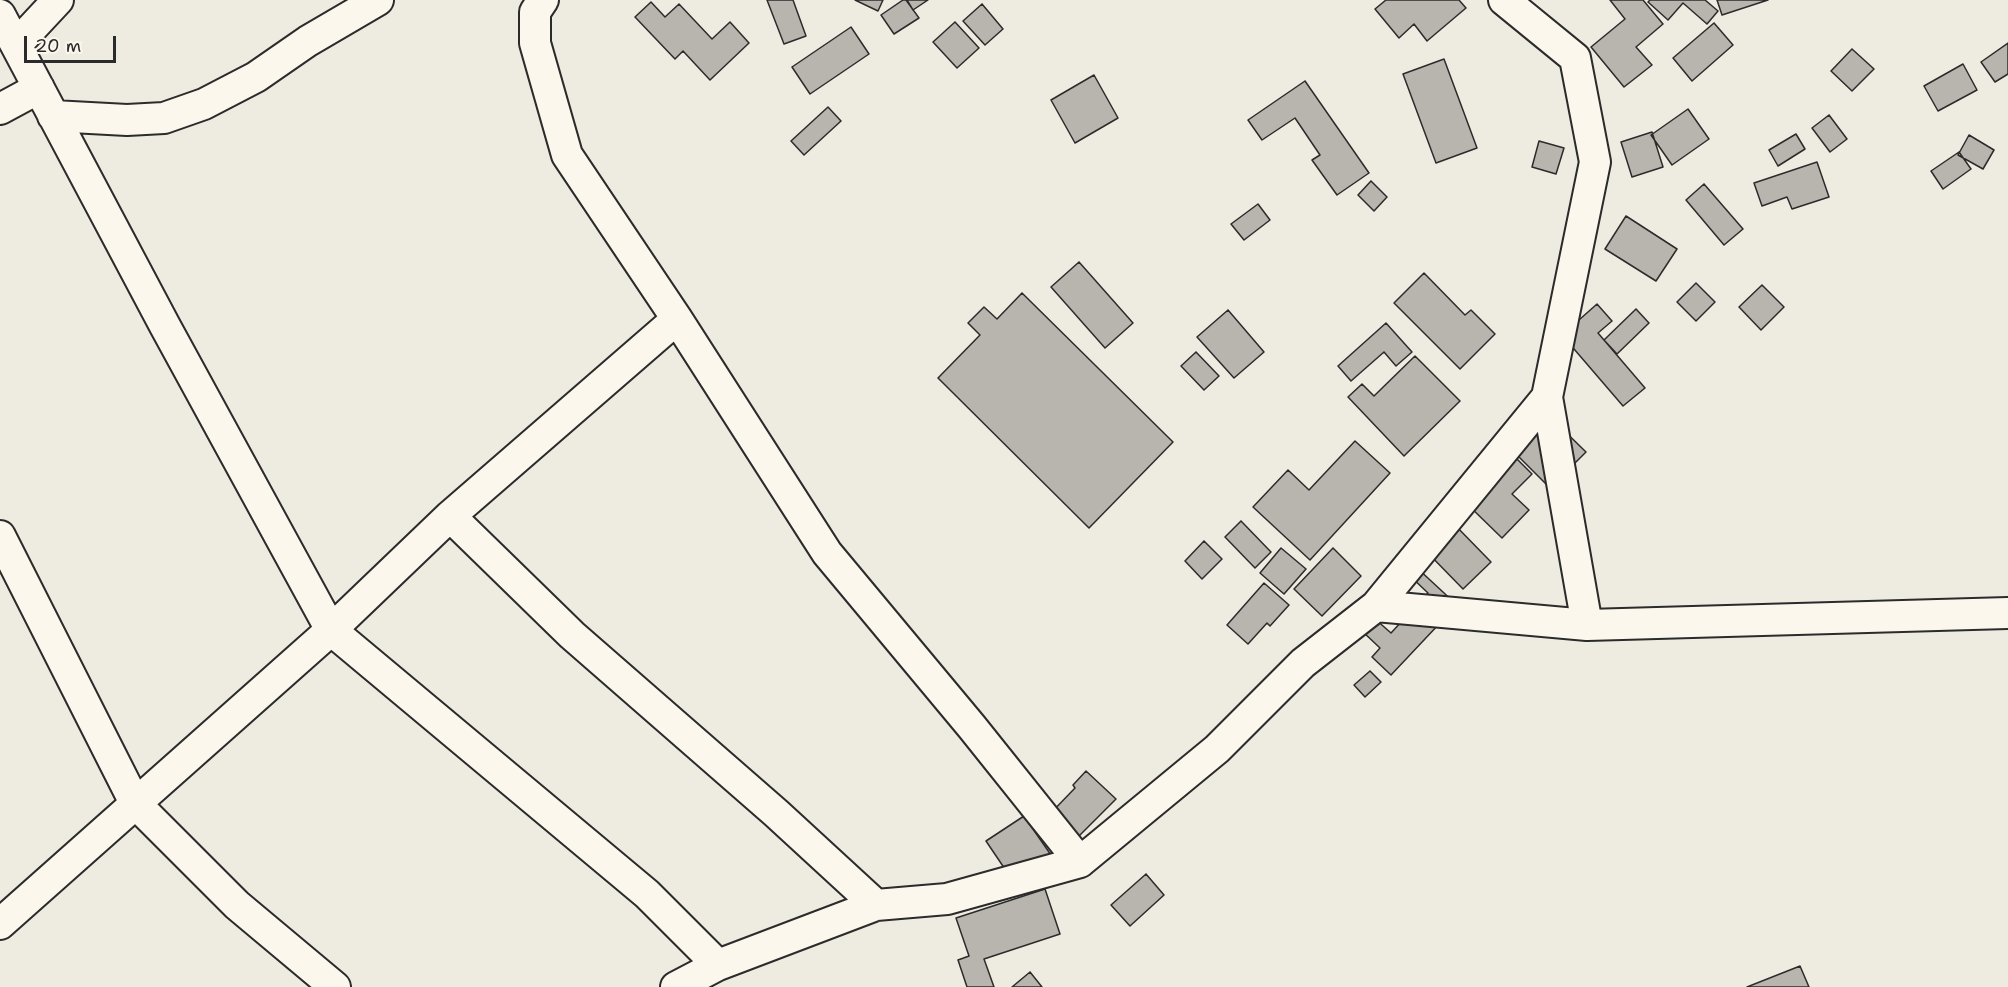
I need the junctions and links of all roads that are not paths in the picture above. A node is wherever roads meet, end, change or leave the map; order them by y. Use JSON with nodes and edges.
{"nodes":[{"id":1,"x":58,"y":0,"type":"edge"},
{"id":2,"x":378,"y":0,"type":"edge"},
{"id":3,"x":1504,"y":0,"type":"edge"},
{"id":4,"x":534,"y":4,"type":"edge"},
{"id":5,"x":0,"y":15,"type":"edge"},
{"id":6,"x":16,"y":45,"type":"junction"},
{"id":7,"x":39,"y":88,"type":"junction"},
{"id":8,"x":0,"y":110,"type":"edge"},
{"id":9,"x":53,"y":116,"type":"junction"},
{"id":10,"x":677,"y":319,"type":"junction"},
{"id":11,"x":1547,"y":397,"type":"junction"},
{"id":12,"x":450,"y":516,"type":"junction"},
{"id":13,"x":0,"y":536,"type":"edge"},
{"id":14,"x":1376,"y":606,"type":"junction"},
{"id":15,"x":2008,"y":613,"type":"edge"},
{"id":16,"x":1587,"y":625,"type":"junction"},
{"id":17,"x":331,"y":630,"type":"junction"},
{"id":18,"x":135,"y":804,"type":"junction"},
{"id":19,"x":1080,"y":862,"type":"junction"},
{"id":20,"x":876,"y":905,"type":"junction"},
{"id":21,"x":5,"y":908,"type":"edge"},
{"id":22,"x":718,"y":965,"type":"junction"},
{"id":23,"x":335,"y":987,"type":"edge"},
{"id":24,"x":676,"y":987,"type":"edge"}],
"edges":[{"from":1,"to":6,"type":"street"},
{"from":2,"to":9,"type":"street"},
{"from":3,"to":11,"type":"street"},
{"from":4,"to":10,"type":"street"},
{"from":5,"to":6,"type":"street"},
{"from":6,"to":7,"type":"street"},
{"from":7,"to":8,"type":"street"},
{"from":7,"to":9,"type":"street"},
{"from":9,"to":17,"type":"street"},
{"from":10,"to":12,"type":"street"},
{"from":10,"to":19,"type":"street"},
{"from":11,"to":14,"type":"street"},
{"from":11,"to":16,"type":"street"},
{"from":12,"to":17,"type":"street"},
{"from":12,"to":20,"type":"street"},
{"from":13,"to":18,"type":"street"},
{"from":14,"to":16,"type":"street"},
{"from":14,"to":19,"type":"street"},
{"from":15,"to":16,"type":"street"},
{"from":17,"to":18,"type":"street"},
{"from":17,"to":22,"type":"street"},
{"from":18,"to":21,"type":"street"},
{"from":18,"to":23,"type":"street"},
{"from":19,"to":20,"type":"street"},
{"from":20,"to":22,"type":"street"},
{"from":22,"to":24,"type":"street"}]}
